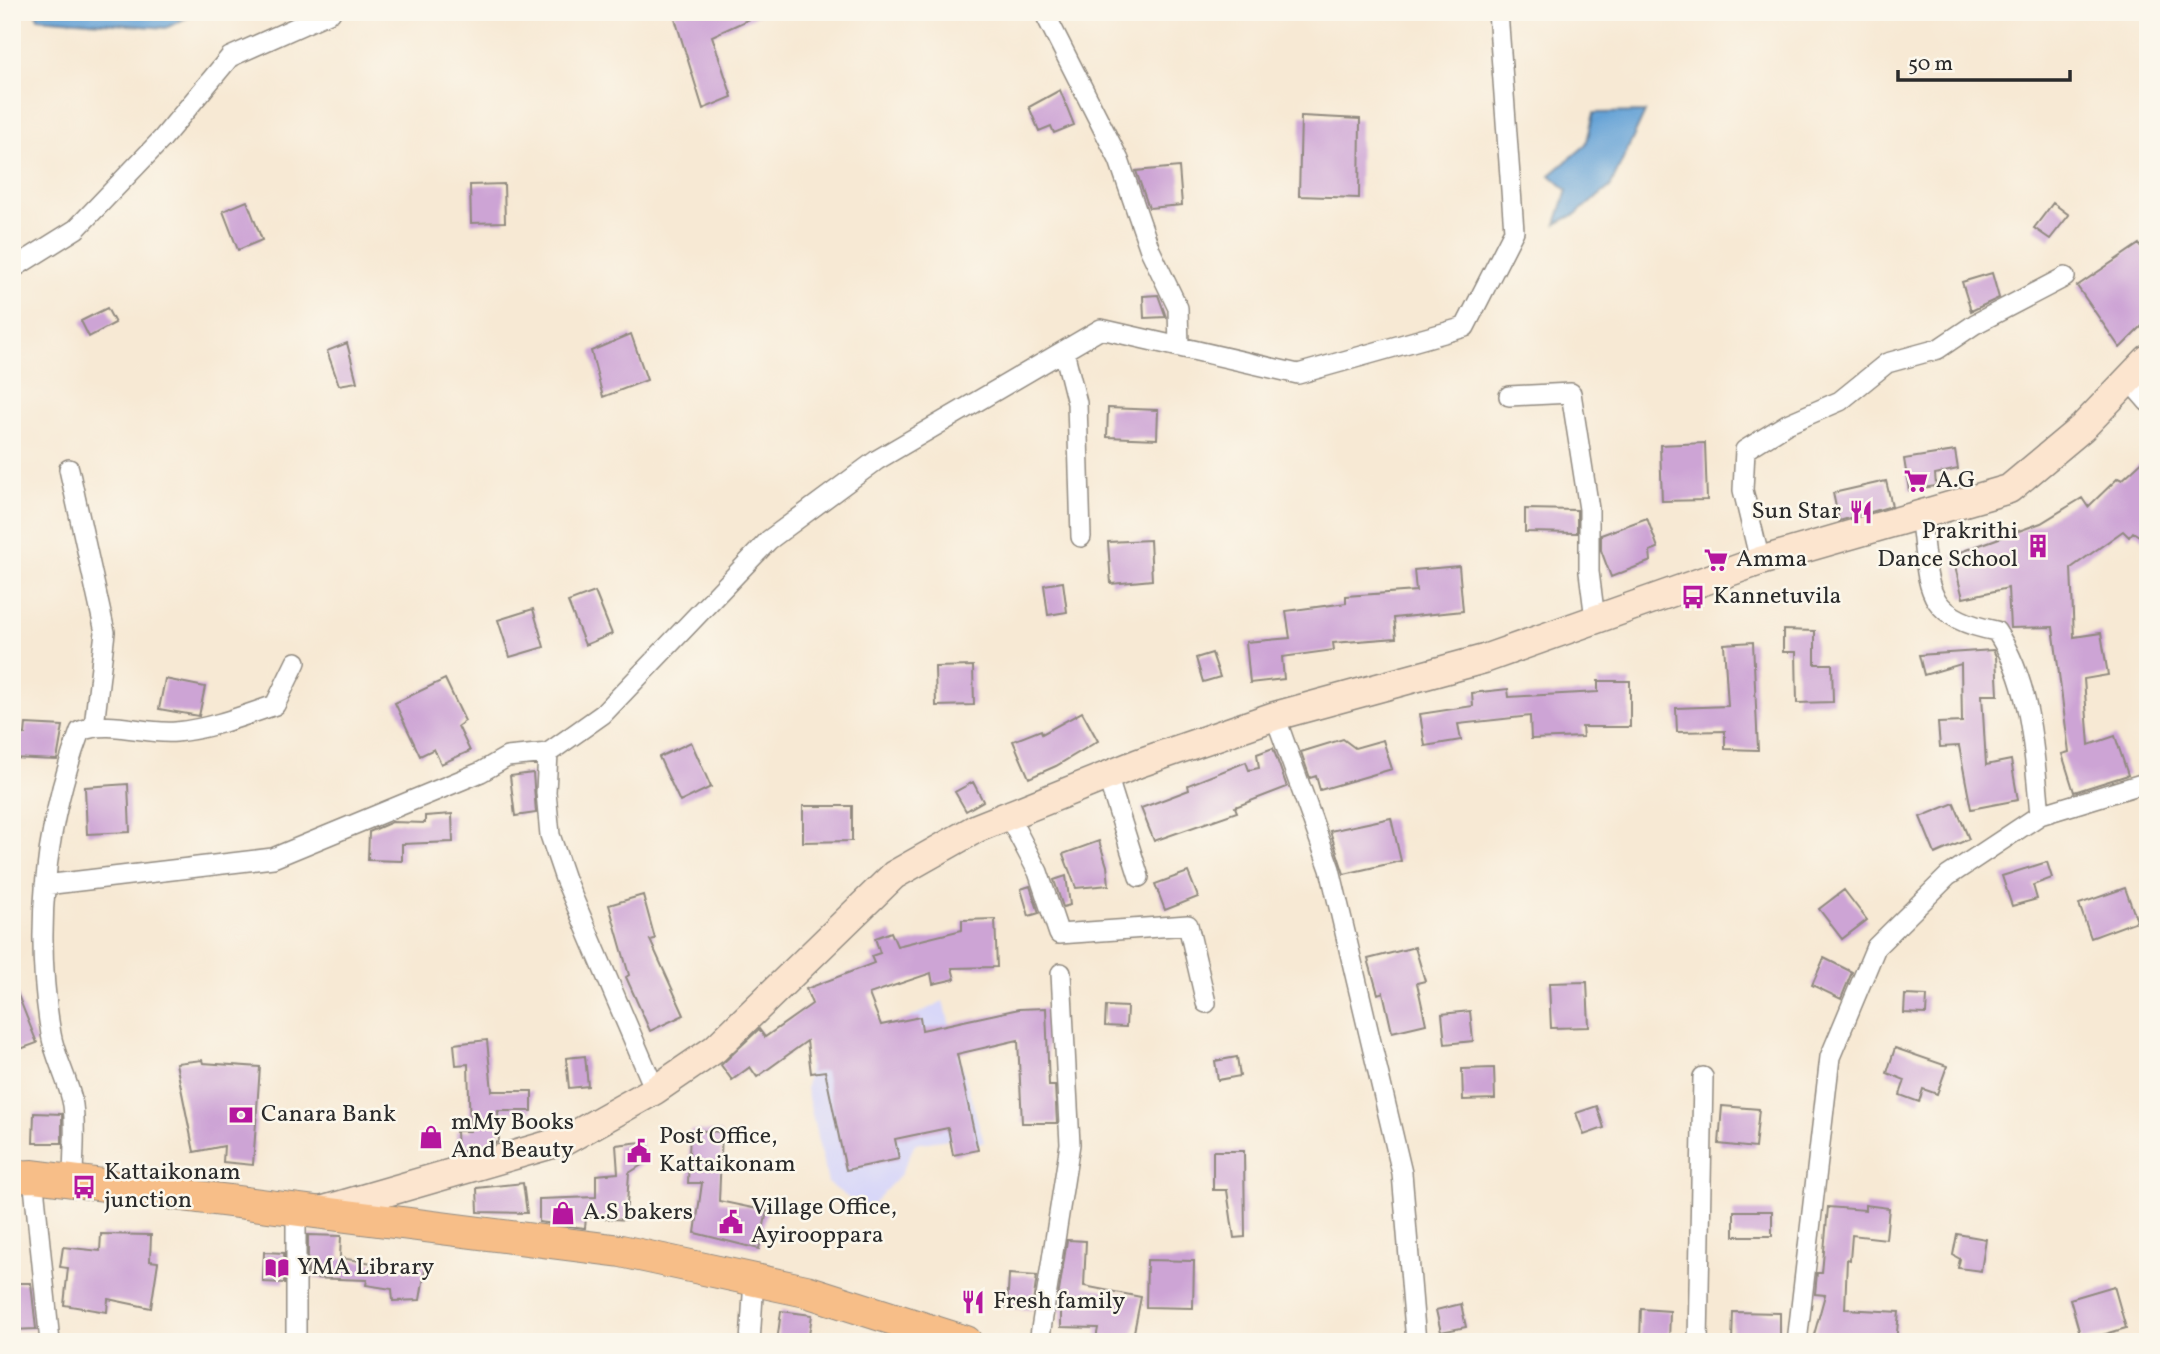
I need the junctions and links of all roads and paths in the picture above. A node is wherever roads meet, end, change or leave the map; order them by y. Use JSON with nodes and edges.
{"nodes":[{"id":1,"x":331,"y":12,"type":"edge"},
{"id":2,"x":1044,"y":12,"type":"edge"},
{"id":3,"x":1497,"y":12,"type":"edge"},
{"id":4,"x":12,"y":269,"type":"edge"},
{"id":5,"x":2065,"y":277,"type":"dead end"},
{"id":6,"x":1179,"y":347,"type":"junction"},
{"id":7,"x":1064,"y":351,"type":"junction"},
{"id":8,"x":2148,"y":359,"type":"edge"},
{"id":9,"x":2128,"y":379,"type":"junction"},
{"id":10,"x":1509,"y":396,"type":"dead end"},
{"id":11,"x":2148,"y":402,"type":"edge"},
{"id":12,"x":69,"y":469,"type":"dead end"},
{"id":13,"x":1920,"y":515,"type":"junction"},
{"id":14,"x":1081,"y":537,"type":"dead end"},
{"id":15,"x":1759,"y":561,"type":"junction"},
{"id":16,"x":1595,"y":619,"type":"junction"},
{"id":17,"x":296,"y":662,"type":"dead end"},
{"id":18,"x":1275,"y":716,"type":"junction"},
{"id":19,"x":94,"y":726,"type":"junction"},
{"id":20,"x":548,"y":753,"type":"junction"},
{"id":21,"x":1107,"y":775,"type":"junction"},
{"id":22,"x":2148,"y":782,"type":"edge"},
{"id":23,"x":1008,"y":815,"type":"junction"},
{"id":24,"x":2040,"y":815,"type":"junction"},
{"id":25,"x":1139,"y":877,"type":"dead end"},
{"id":26,"x":46,"y":885,"type":"junction"},
{"id":27,"x":1061,"y":973,"type":"dead end"},
{"id":28,"x":1206,"y":1003,"type":"dead end"},
{"id":29,"x":1703,"y":1077,"type":"dead end"},
{"id":30,"x":654,"y":1090,"type":"junction"},
{"id":31,"x":23,"y":1176,"type":"edge"},
{"id":32,"x":73,"y":1180,"type":"junction"},
{"id":33,"x":307,"y":1210,"type":"junction"},
{"id":34,"x":754,"y":1280,"type":"junction"},
{"id":35,"x":50,"y":1342,"type":"edge"},
{"id":36,"x":296,"y":1342,"type":"edge"},
{"id":37,"x":750,"y":1342,"type":"edge"},
{"id":38,"x":966,"y":1342,"type":"edge"},
{"id":39,"x":1039,"y":1342,"type":"edge"},
{"id":40,"x":1416,"y":1342,"type":"edge"},
{"id":41,"x":1698,"y":1342,"type":"edge"},
{"id":42,"x":1797,"y":1342,"type":"edge"}],
"edges":[{"from":1,"to":4,"type":"street"},
{"from":2,"to":6,"type":"street"},
{"from":3,"to":6,"type":"street"},
{"from":5,"to":15,"type":"street"},
{"from":6,"to":7,"type":"street"},
{"from":7,"to":14,"type":"street"},
{"from":7,"to":20,"type":"street"},
{"from":8,"to":9,"type":"main road"},
{"from":9,"to":11,"type":"street"},
{"from":9,"to":13,"type":"main road"},
{"from":10,"to":16,"type":"street"},
{"from":12,"to":19,"type":"street"},
{"from":13,"to":15,"type":"main road"},
{"from":13,"to":24,"type":"street"},
{"from":15,"to":16,"type":"main road"},
{"from":16,"to":18,"type":"main road"},
{"from":17,"to":19,"type":"street"},
{"from":18,"to":21,"type":"main road"},
{"from":18,"to":40,"type":"street"},
{"from":19,"to":26,"type":"street"},
{"from":20,"to":26,"type":"street"},
{"from":20,"to":30,"type":"street"},
{"from":21,"to":23,"type":"main road"},
{"from":21,"to":25,"type":"street"},
{"from":22,"to":24,"type":"street"},
{"from":23,"to":28,"type":"street"},
{"from":23,"to":30,"type":"main road"},
{"from":24,"to":42,"type":"street"},
{"from":26,"to":32,"type":"street"},
{"from":27,"to":39,"type":"street"},
{"from":29,"to":41,"type":"street"},
{"from":30,"to":33,"type":"main road"},
{"from":31,"to":32,"type":"main road"},
{"from":31,"to":35,"type":"street"},
{"from":32,"to":33,"type":"main road"},
{"from":33,"to":34,"type":"main road"},
{"from":33,"to":36,"type":"street"},
{"from":34,"to":37,"type":"street"},
{"from":34,"to":38,"type":"main road"}]}
